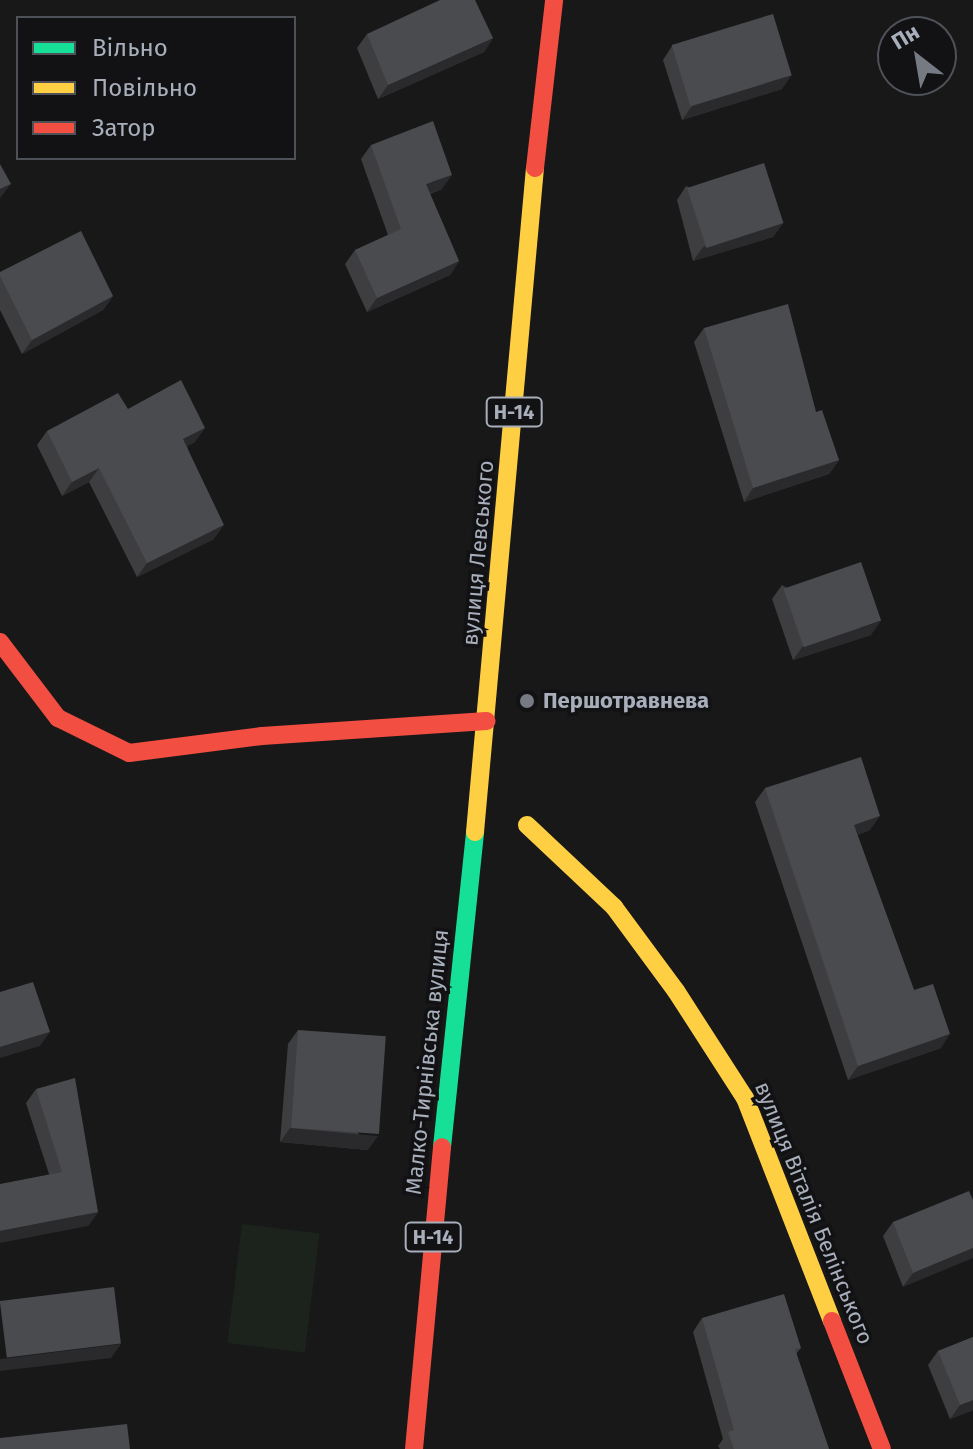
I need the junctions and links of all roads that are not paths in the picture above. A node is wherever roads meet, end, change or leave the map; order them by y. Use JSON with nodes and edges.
{"nodes":[{"id":1,"x":554,"y":0,"type":"edge"},
{"id":2,"x":0,"y":642,"type":"edge"},
{"id":3,"x":487,"y":721,"type":"junction"},
{"id":4,"x":476,"y":824,"type":"joint"},
{"id":5,"x":527,"y":825,"type":"dead end"},
{"id":6,"x":414,"y":1449,"type":"edge"},
{"id":7,"x":882,"y":1449,"type":"edge"}],
"edges":[{"from":1,"to":3,"type":"main road","name":"вулиця Левського","number":"Н-14"},
{"from":2,"to":3,"type":"main road"},
{"from":3,"to":4,"type":"main road","name":"вулиця Левського","number":"Н-14"},
{"from":4,"to":6,"type":"main road","name":"Малко-Тирнівська вулиця","number":"Н-14"},
{"from":5,"to":7,"type":"main road","name":"вулиця Віталія Белінського"}]}
